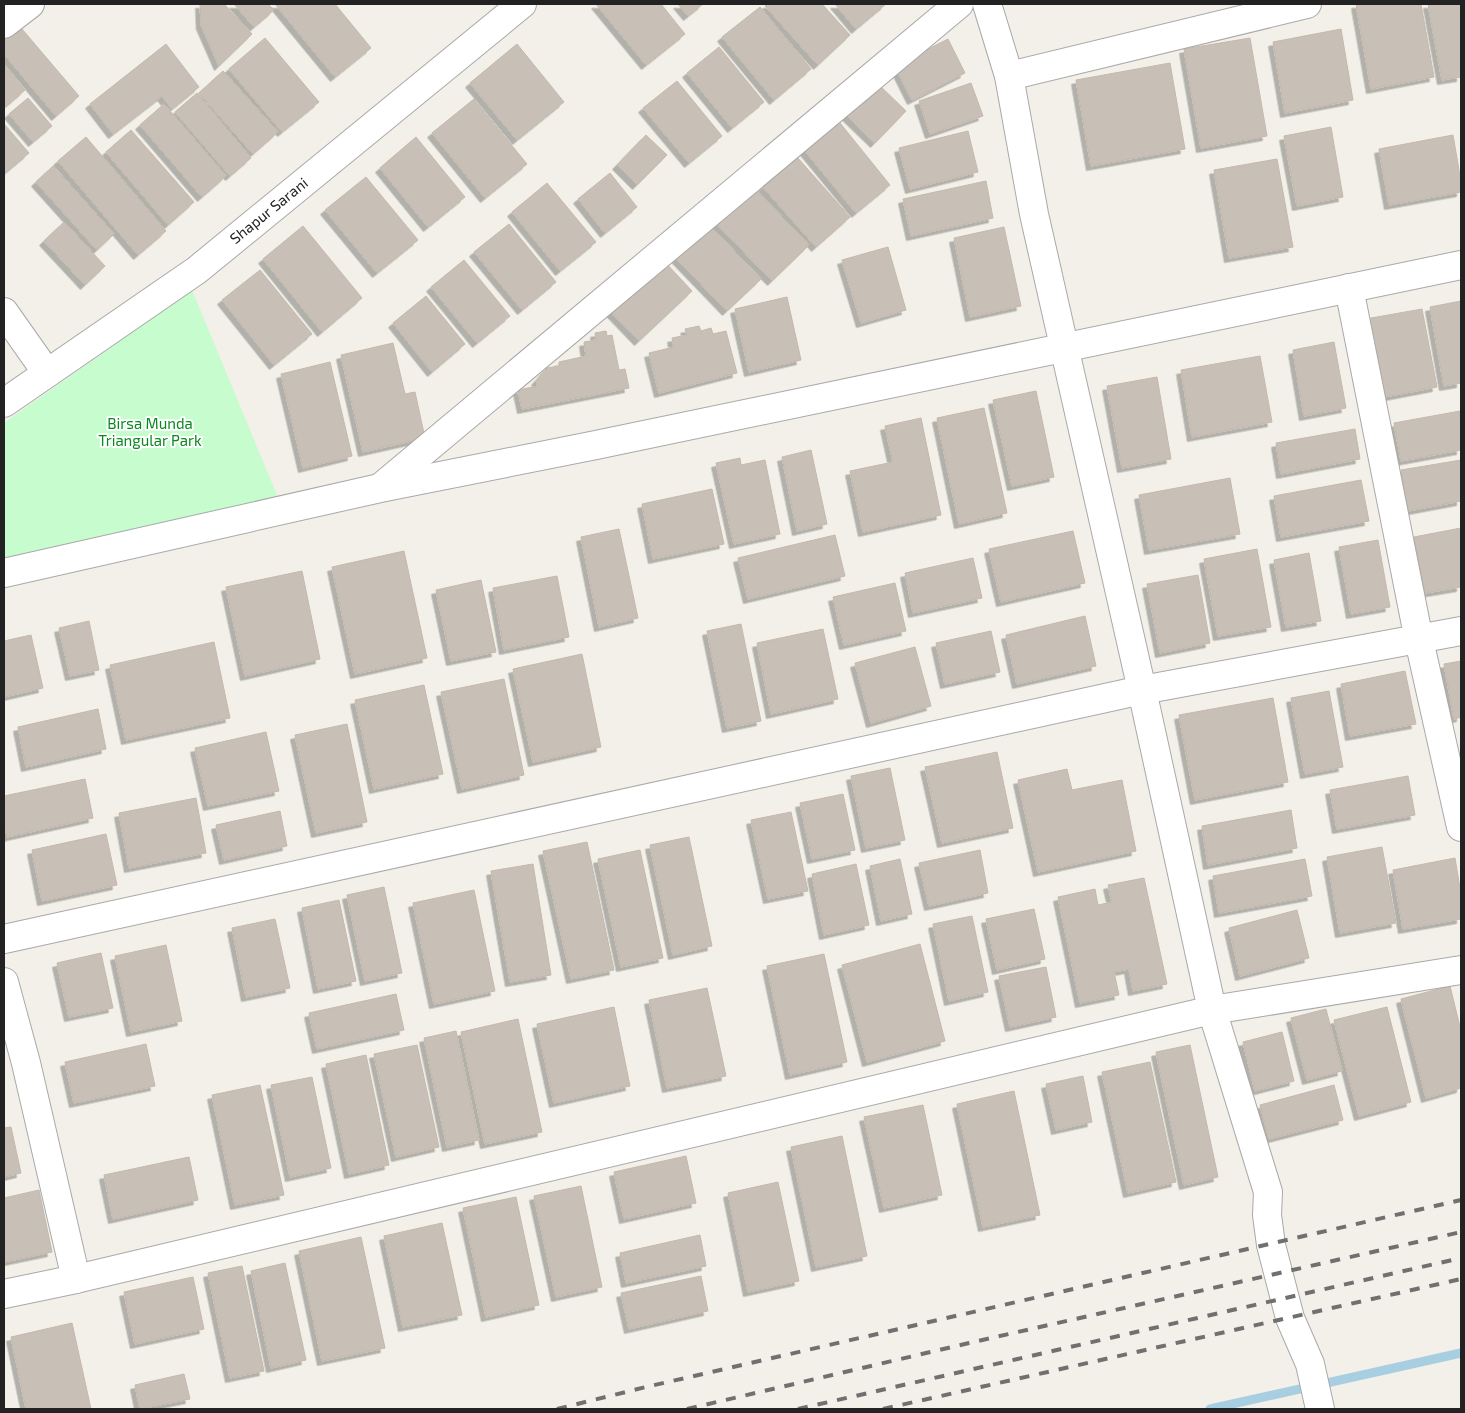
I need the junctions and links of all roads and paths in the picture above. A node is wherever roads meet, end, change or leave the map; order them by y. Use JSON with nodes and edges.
{"nodes":[{"id":1,"x":30,"y":4,"type":"edge"},
{"id":2,"x":522,"y":4,"type":"edge"},
{"id":3,"x":959,"y":4,"type":"edge"},
{"id":4,"x":987,"y":4,"type":"edge"},
{"id":5,"x":1307,"y":4,"type":"edge"},
{"id":6,"x":4,"y":24,"type":"edge"},
{"id":7,"x":1009,"y":76,"type":"junction"},
{"id":8,"x":1461,"y":264,"type":"edge"},
{"id":9,"x":1349,"y":288,"type":"junction"},
{"id":10,"x":4,"y":312,"type":"edge"},
{"id":11,"x":1063,"y":348,"type":"junction"},
{"id":12,"x":47,"y":373,"type":"junction"},
{"id":13,"x":4,"y":403,"type":"edge"},
{"id":14,"x":380,"y":488,"type":"junction"},
{"id":15,"x":4,"y":573,"type":"edge"},
{"id":16,"x":1461,"y":631,"type":"edge"},
{"id":17,"x":1419,"y":640,"type":"junction"},
{"id":18,"x":1142,"y":690,"type":"junction"},
{"id":19,"x":1461,"y":827,"type":"edge"},
{"id":20,"x":4,"y":939,"type":"edge"},
{"id":21,"x":1461,"y":970,"type":"edge"},
{"id":22,"x":4,"y":982,"type":"edge"},
{"id":23,"x":1212,"y":1010,"type":"junction"},
{"id":24,"x":76,"y":1279,"type":"junction"},
{"id":25,"x":4,"y":1294,"type":"edge"},
{"id":26,"x":1320,"y":1408,"type":"edge"}],
"edges":[{"from":1,"to":6,"type":"street"},
{"from":2,"to":12,"type":"street","name":"Shapur Sarani"},
{"from":3,"to":14,"type":"street"},
{"from":4,"to":7,"type":"street"},
{"from":5,"to":7,"type":"street"},
{"from":7,"to":11,"type":"street"},
{"from":8,"to":9,"type":"street"},
{"from":9,"to":11,"type":"street"},
{"from":9,"to":17,"type":"street"},
{"from":10,"to":12,"type":"street"},
{"from":11,"to":14,"type":"street"},
{"from":11,"to":18,"type":"street"},
{"from":12,"to":13,"type":"street","name":"Shapur Sarani"},
{"from":14,"to":15,"type":"street"},
{"from":16,"to":17,"type":"street"},
{"from":17,"to":18,"type":"street"},
{"from":17,"to":19,"type":"street"},
{"from":18,"to":20,"type":"street"},
{"from":18,"to":23,"type":"street"},
{"from":21,"to":23,"type":"street"},
{"from":22,"to":24,"type":"street"},
{"from":23,"to":24,"type":"street"},
{"from":23,"to":26,"type":"street"},
{"from":24,"to":25,"type":"street"}]}
